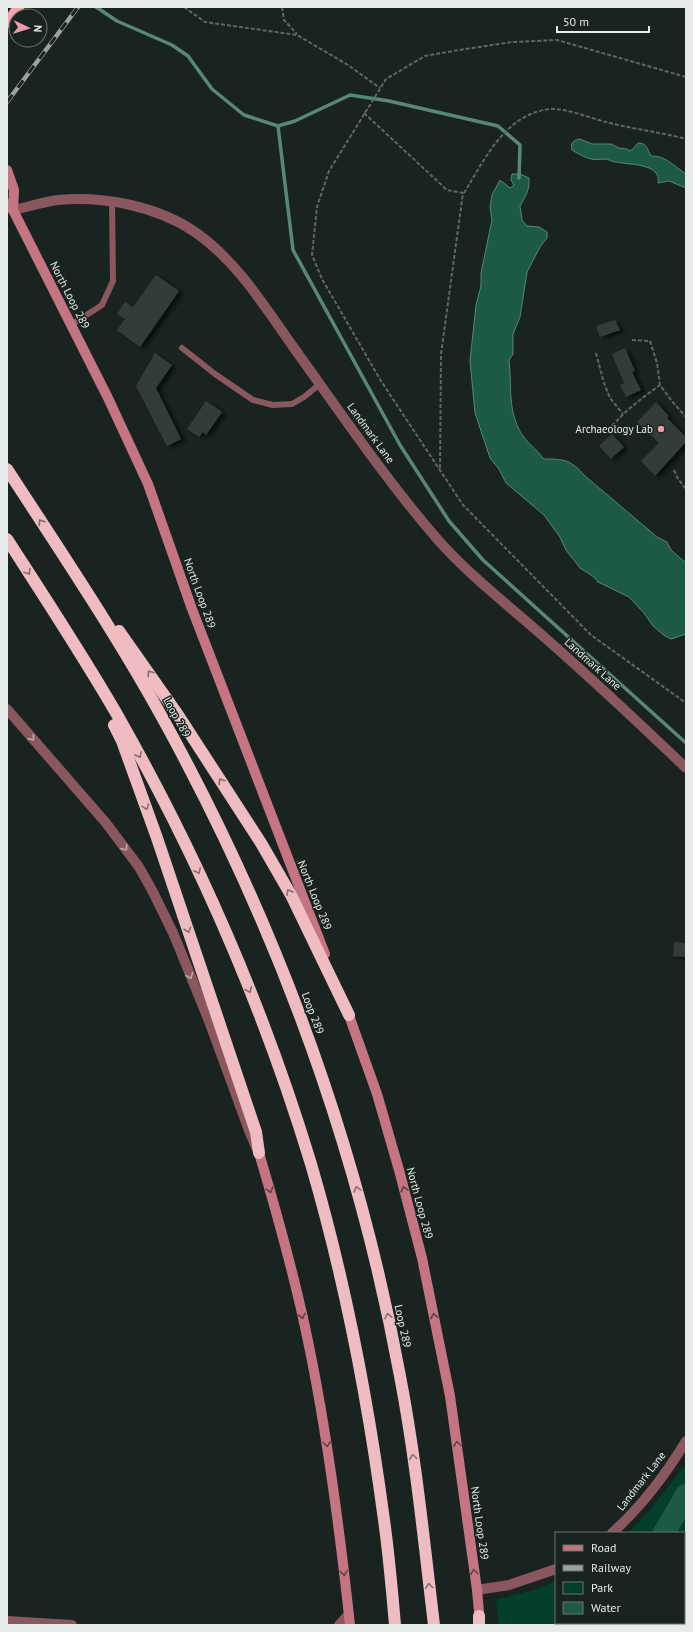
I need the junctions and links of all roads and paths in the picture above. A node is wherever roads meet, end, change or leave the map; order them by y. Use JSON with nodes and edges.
{"nodes":[{"id":1,"x":19,"y":7,"type":"edge"},
{"id":2,"x":184,"y":7,"type":"edge"},
{"id":3,"x":282,"y":7,"type":"edge"},
{"id":4,"x":7,"y":23,"type":"edge"},
{"id":5,"x":297,"y":35,"type":"junction"},
{"id":6,"x":686,"y":77,"type":"edge"},
{"id":7,"x":380,"y":88,"type":"junction"},
{"id":8,"x":364,"y":113,"type":"junction"},
{"id":9,"x":686,"y":139,"type":"edge"},
{"id":10,"x":7,"y":170,"type":"edge"},
{"id":11,"x":463,"y":193,"type":"junction"},
{"id":12,"x":112,"y":202,"type":"junction"},
{"id":13,"x":9,"y":209,"type":"edge"},
{"id":14,"x":71,"y":325,"type":"junction"},
{"id":15,"x":632,"y":340,"type":"dead end"},
{"id":16,"x":182,"y":348,"type":"dead end"},
{"id":17,"x":596,"y":353,"type":"dead end"},
{"id":18,"x":320,"y":384,"type":"junction"},
{"id":19,"x":660,"y":385,"type":"junction"},
{"id":20,"x":623,"y":414,"type":"junction"},
{"id":21,"x":686,"y":416,"type":"edge"},
{"id":22,"x":612,"y":426,"type":"dead end"},
{"id":23,"x":7,"y":469,"type":"edge"},
{"id":24,"x":440,"y":470,"type":"junction"},
{"id":25,"x":674,"y":470,"type":"dead end"},
{"id":26,"x":686,"y":489,"type":"edge"},
{"id":27,"x":7,"y":539,"type":"edge"},
{"id":28,"x":63,"y":554,"type":"junction"},
{"id":29,"x":81,"y":655,"type":"junction"},
{"id":30,"x":686,"y":703,"type":"edge"},
{"id":31,"x":7,"y":709,"type":"edge"},
{"id":32,"x":686,"y":768,"type":"edge"},
{"id":33,"x":349,"y":1015,"type":"junction"},
{"id":34,"x":259,"y":1153,"type":"junction"},
{"id":35,"x":686,"y":1440,"type":"edge"},
{"id":36,"x":613,"y":1532,"type":"edge"},
{"id":37,"x":555,"y":1569,"type":"edge"},
{"id":38,"x":477,"y":1590,"type":"junction"},
{"id":39,"x":349,"y":1614,"type":"junction"},
{"id":40,"x":7,"y":1621,"type":"edge"},
{"id":41,"x":479,"y":1622,"type":"edge"},
{"id":42,"x":72,"y":1625,"type":"edge"},
{"id":43,"x":339,"y":1625,"type":"edge"},
{"id":44,"x":350,"y":1625,"type":"edge"},
{"id":45,"x":395,"y":1625,"type":"edge"},
{"id":46,"x":434,"y":1625,"type":"edge"}],
"edges":[{"from":1,"to":4,"type":"highway"},
{"from":2,"to":5,"type":"path"},
{"from":3,"to":5,"type":"path"},
{"from":5,"to":7,"type":"path"},
{"from":6,"to":7,"type":"path"},
{"from":7,"to":8,"type":"path"},
{"from":8,"to":11,"type":"path"},
{"from":8,"to":24,"type":"path"},
{"from":9,"to":11,"type":"path"},
{"from":10,"to":13,"type":"main road","name":"North Loop 289"},
{"from":11,"to":24,"type":"path"},
{"from":12,"to":13,"type":"street","name":"Landmark Lane"},
{"from":12,"to":14,"type":"lane"},
{"from":12,"to":18,"type":"street","name":"Landmark Lane"},
{"from":13,"to":14,"type":"main road","name":"North Loop 289"},
{"from":14,"to":33,"type":"main road","name":"North Loop 289"},
{"from":15,"to":19,"type":"path"},
{"from":16,"to":18,"type":"lane"},
{"from":17,"to":20,"type":"path"},
{"from":18,"to":32,"type":"street","name":"Landmark Lane"},
{"from":19,"to":20,"type":"path"},
{"from":19,"to":21,"type":"path"},
{"from":20,"to":22,"type":"path"},
{"from":28,"to":23,"type":"highway","name":"Loop 289","one_way":true},
{"from":24,"to":30,"type":"path"},
{"from":25,"to":26,"type":"path"},
{"from":27,"to":29,"type":"highway","one_way":true},
{"from":33,"to":28,"type":"highway","one_way":true},
{"from":46,"to":28,"type":"highway","name":"Loop 289","one_way":true},
{"from":29,"to":34,"type":"highway","one_way":true},
{"from":29,"to":45,"type":"highway","one_way":true},
{"from":31,"to":34,"type":"street","one_way":true},
{"from":38,"to":33,"type":"main road","name":"North Loop 289","one_way":true},
{"from":34,"to":39,"type":"main road","one_way":true},
{"from":35,"to":36,"type":"street","name":"Landmark Lane"},
{"from":37,"to":38,"type":"street"},
{"from":38,"to":41,"type":"main road","name":"North Loop 289"},
{"from":39,"to":43,"type":"street"},
{"from":39,"to":44,"type":"main road"},
{"from":40,"to":42,"type":"street"}]}
